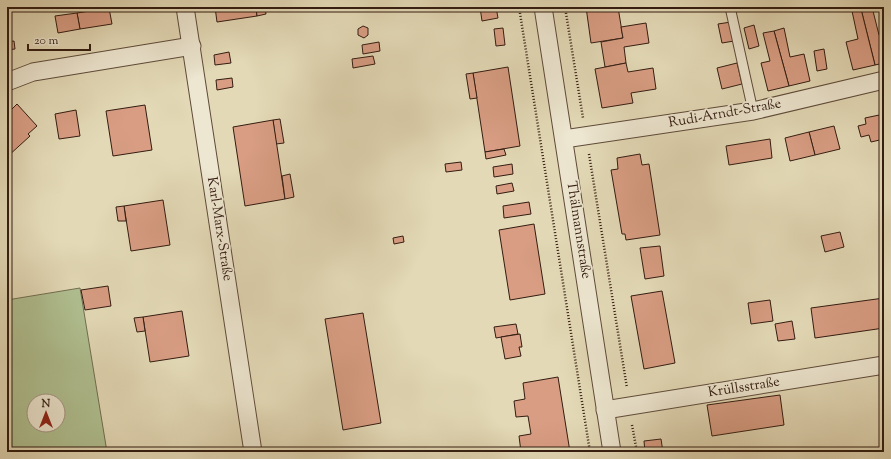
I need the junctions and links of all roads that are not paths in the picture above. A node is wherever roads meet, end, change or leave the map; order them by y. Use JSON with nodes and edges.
{"nodes":[{"id":1,"x":185,"y":7,"type":"edge"},
{"id":2,"x":543,"y":7,"type":"edge"},
{"id":3,"x":730,"y":7,"type":"edge"},
{"id":4,"x":192,"y":46,"type":"junction"},
{"id":5,"x":884,"y":80,"type":"edge"},
{"id":6,"x":7,"y":82,"type":"edge"},
{"id":7,"x":753,"y":111,"type":"junction"},
{"id":8,"x":564,"y":139,"type":"junction"},
{"id":9,"x":884,"y":365,"type":"edge"},
{"id":10,"x":605,"y":410,"type":"junction"},
{"id":11,"x":253,"y":452,"type":"edge"},
{"id":12,"x":612,"y":452,"type":"edge"}],
"edges":[{"from":1,"to":4,"type":"street","name":"Karl-Marx-Straße"},
{"from":2,"to":8,"type":"street","name":"Thälmannstraße"},
{"from":3,"to":7,"type":"lane"},
{"from":4,"to":6,"type":"street"},
{"from":4,"to":11,"type":"street","name":"Karl-Marx-Straße"},
{"from":5,"to":7,"type":"street","name":"Rudi-Arndt-Straße"},
{"from":7,"to":8,"type":"street","name":"Rudi-Arndt-Straße"},
{"from":8,"to":10,"type":"street","name":"Thälmannstraße"},
{"from":9,"to":10,"type":"street","name":"Krüllsstraße"},
{"from":10,"to":12,"type":"street","name":"Thälmannstraße"}]}
